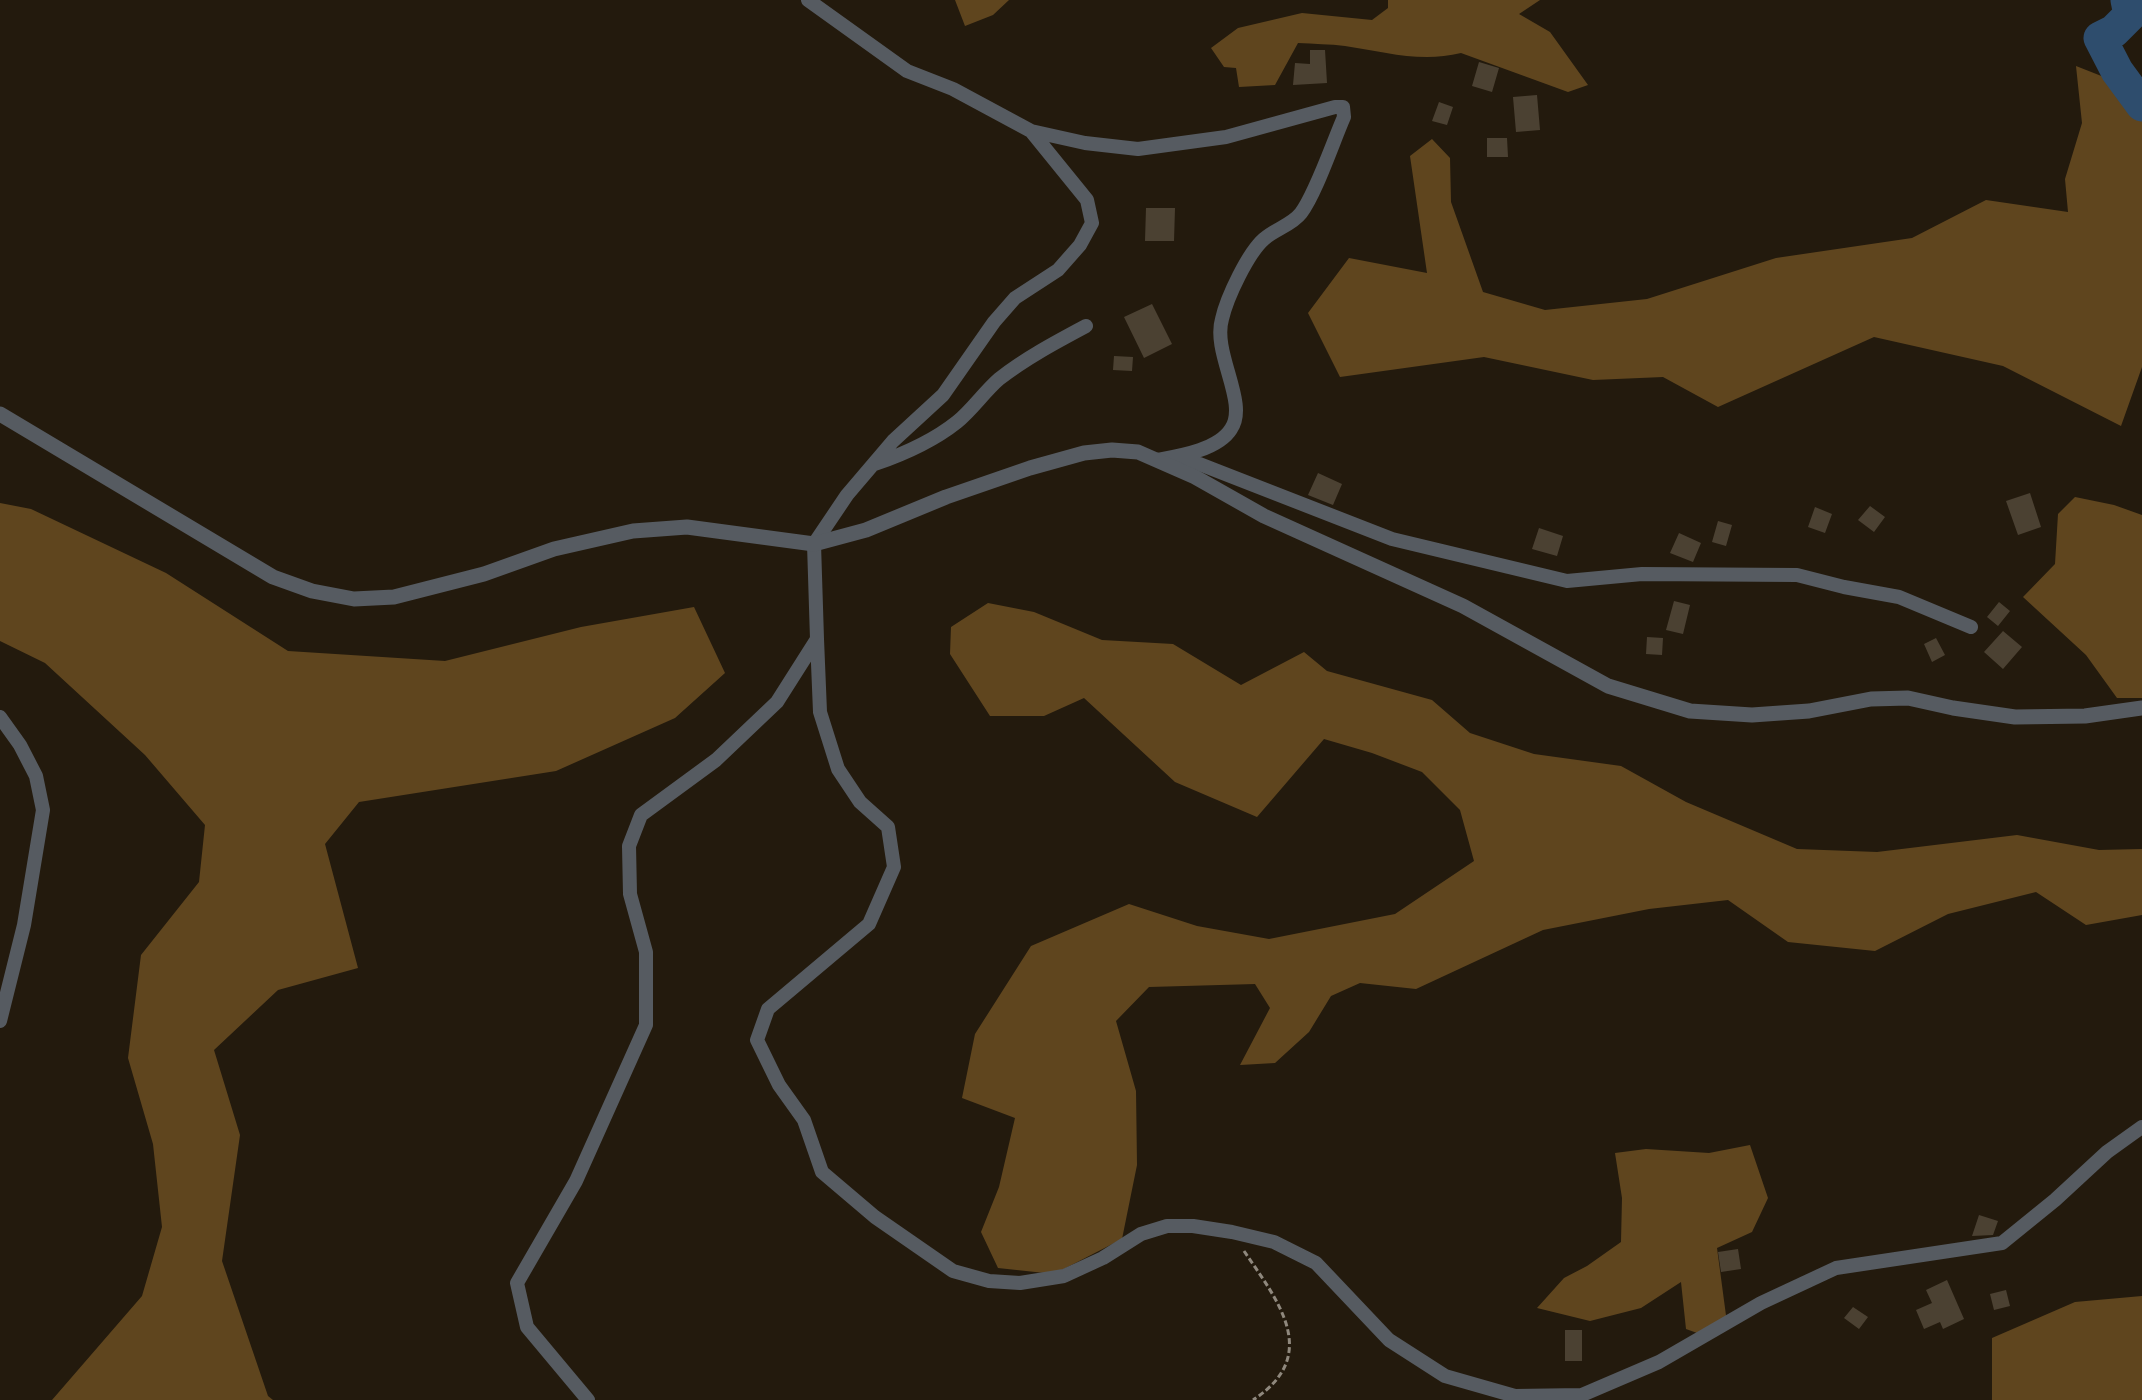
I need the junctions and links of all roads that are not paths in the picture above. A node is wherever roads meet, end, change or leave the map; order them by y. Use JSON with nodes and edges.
{"nodes":[{"id":1,"x":808,"y":0,"type":"edge"},
{"id":2,"x":1031,"y":131,"type":"junction"},
{"id":3,"x":1086,"y":326,"type":"dead end"},
{"id":4,"x":0,"y":414,"type":"edge"},
{"id":5,"x":1179,"y":456,"type":"junction"},
{"id":6,"x":1157,"y":460,"type":"junction"},
{"id":7,"x":873,"y":465,"type":"junction"},
{"id":8,"x":814,"y":544,"type":"junction"},
{"id":9,"x":1971,"y":627,"type":"dead end"},
{"id":10,"x":817,"y":639,"type":"junction"},
{"id":11,"x":2142,"y":708,"type":"edge"},
{"id":12,"x":0,"y":717,"type":"edge"},
{"id":13,"x":0,"y":1022,"type":"edge"},
{"id":14,"x":2142,"y":1127,"type":"edge"},
{"id":15,"x":588,"y":1400,"type":"edge"}],
"edges":[{"from":1,"to":2,"type":"street"},
{"from":2,"to":5,"type":"street"},
{"from":2,"to":7,"type":"street"},
{"from":3,"to":7,"type":"street"},
{"from":4,"to":8,"type":"street"},
{"from":5,"to":6,"type":"street"},
{"from":5,"to":9,"type":"street"},
{"from":6,"to":8,"type":"street"},
{"from":6,"to":11,"type":"street"},
{"from":7,"to":8,"type":"street"},
{"from":8,"to":10,"type":"street"},
{"from":10,"to":14,"type":"street"},
{"from":10,"to":15,"type":"street"},
{"from":12,"to":13,"type":"street"}]}
